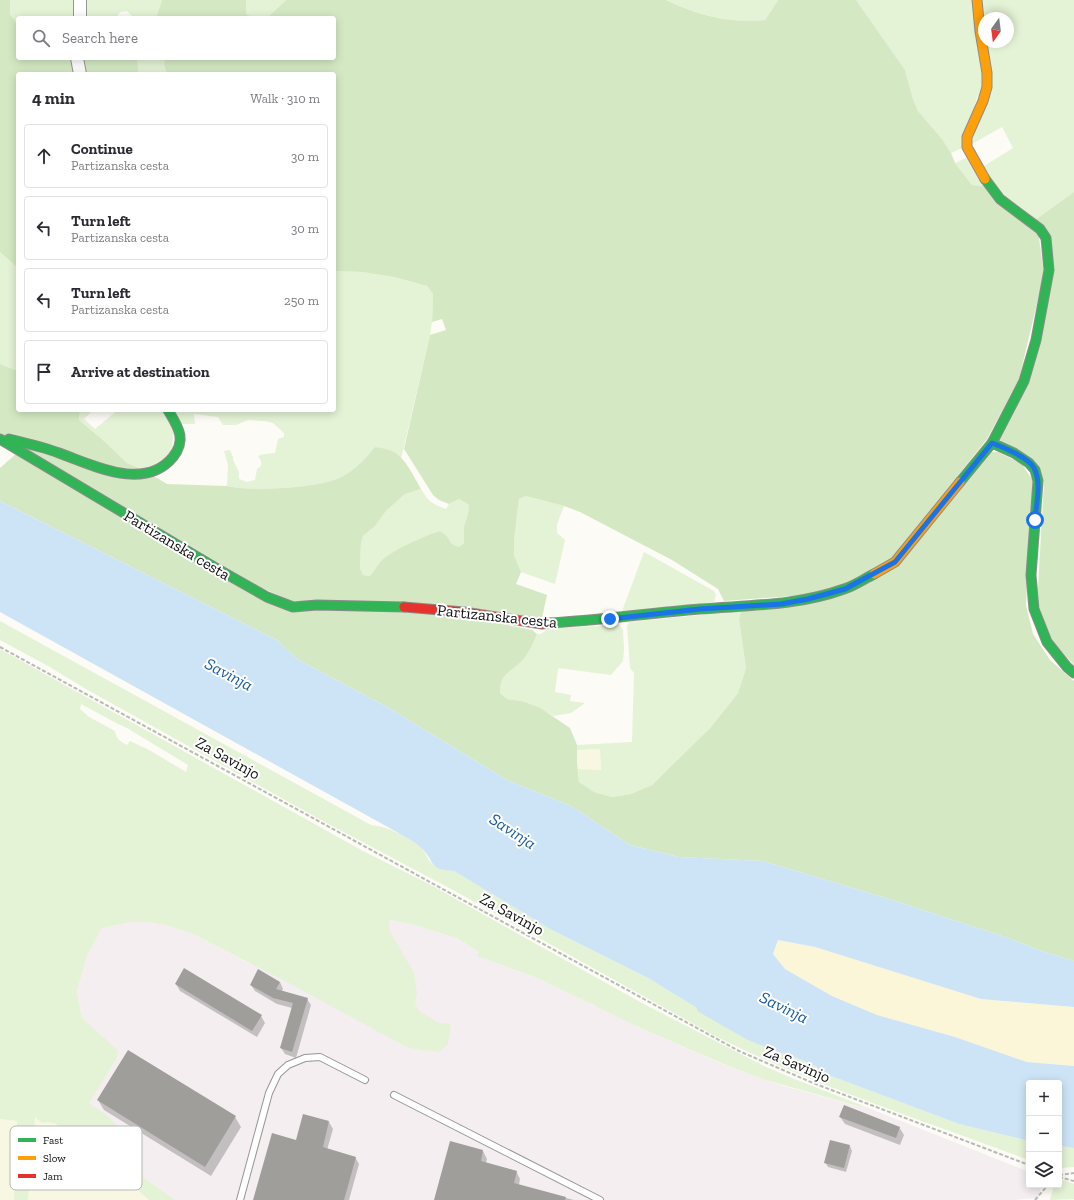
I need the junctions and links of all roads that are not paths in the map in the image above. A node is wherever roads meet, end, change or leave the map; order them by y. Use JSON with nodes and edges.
{"nodes":[{"id":1,"x":80,"y":0,"type":"edge"},
{"id":2,"x":977,"y":0,"type":"edge"},
{"id":3,"x":80,"y":16,"type":"edge"},
{"id":4,"x":77,"y":60,"type":"edge"},
{"id":5,"x":80,"y":72,"type":"edge"},
{"id":6,"x":169,"y":412,"type":"edge"},
{"id":7,"x":0,"y":438,"type":"edge"},
{"id":8,"x":992,"y":443,"type":"junction"},
{"id":9,"x":1074,"y":673,"type":"edge"},
{"id":10,"x":365,"y":1080,"type":"dead end"},
{"id":11,"x":394,"y":1095,"type":"dead end"},
{"id":12,"x":240,"y":1200,"type":"edge"},
{"id":13,"x":600,"y":1200,"type":"edge"}],
"edges":[{"from":1,"to":3,"type":"street"},
{"from":2,"to":8,"type":"street","name":"Partizanska cesta"},
{"from":4,"to":5,"type":"street"},
{"from":6,"to":7,"type":"street","name":"Partizanska cesta"},
{"from":7,"to":8,"type":"street","name":"Partizanska cesta"},
{"from":8,"to":9,"type":"street"},
{"from":10,"to":12,"type":"lane"},
{"from":11,"to":13,"type":"lane"}]}
